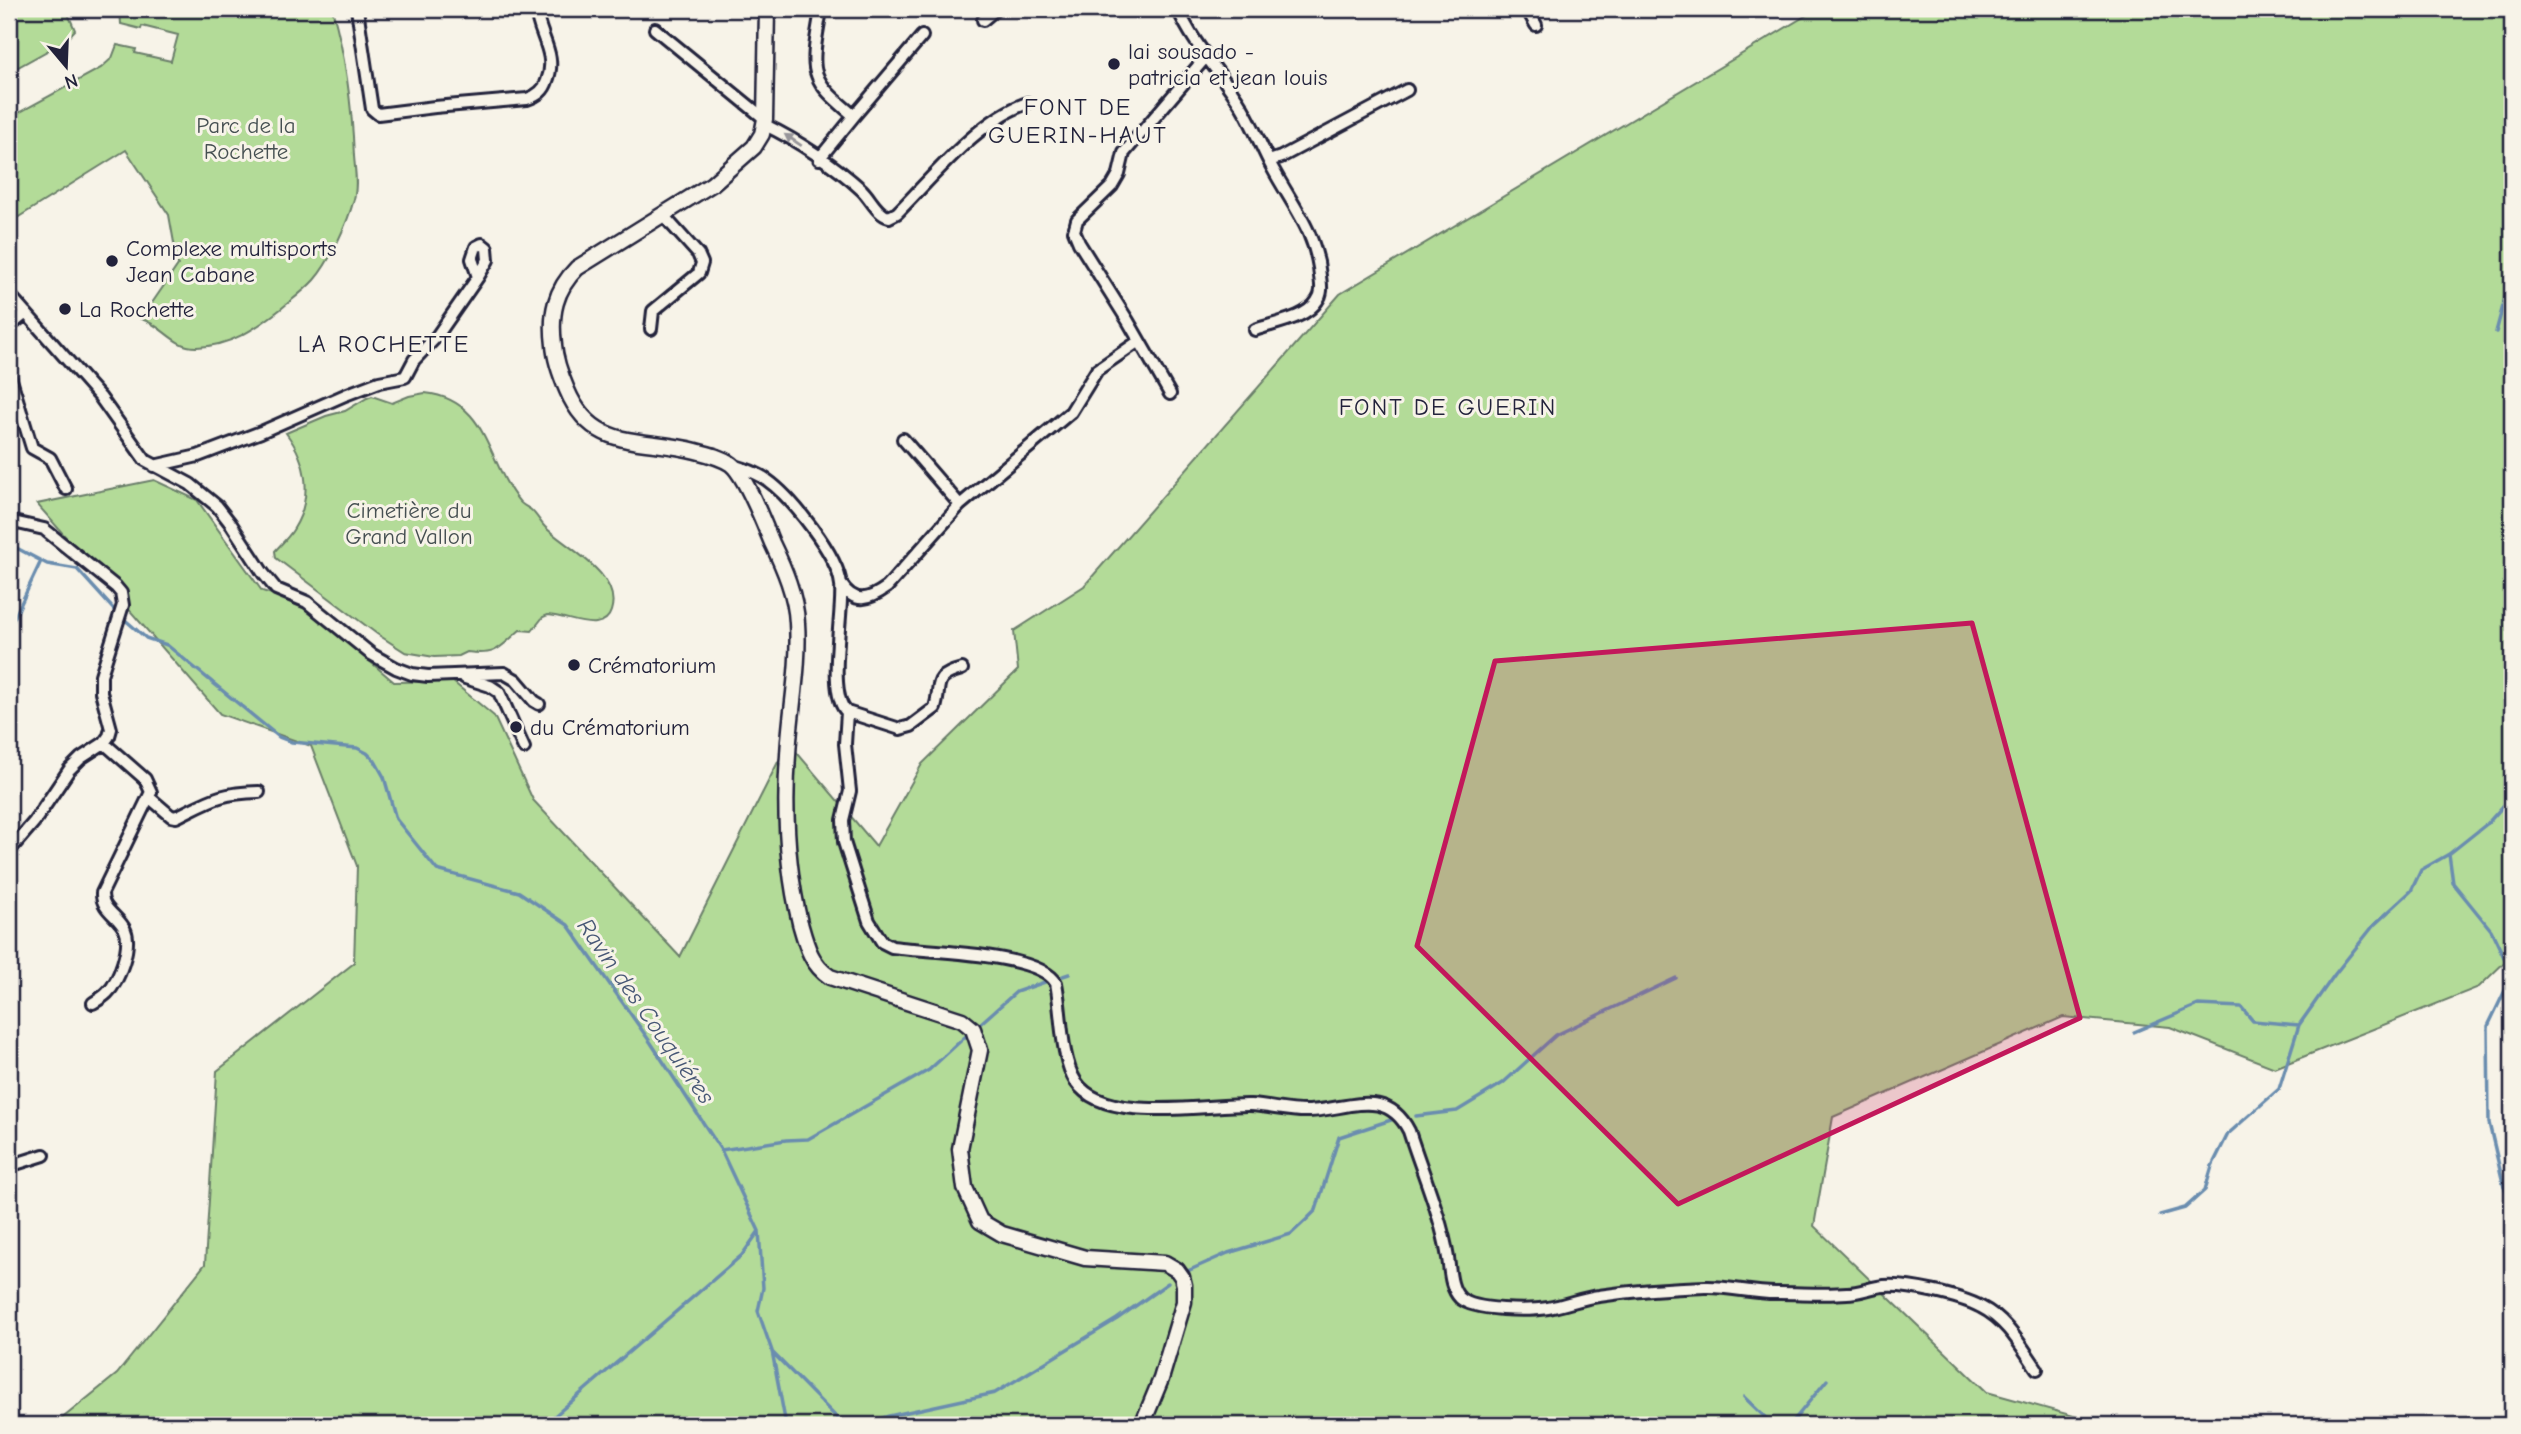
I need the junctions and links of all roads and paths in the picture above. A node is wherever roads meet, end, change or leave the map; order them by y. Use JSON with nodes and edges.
{"nodes":[{"id":1,"x":357,"y":9,"type":"edge"},
{"id":2,"x":536,"y":9,"type":"edge"},
{"id":3,"x":767,"y":9,"type":"edge"},
{"id":4,"x":821,"y":9,"type":"edge"},
{"id":5,"x":996,"y":9,"type":"edge"},
{"id":6,"x":1178,"y":9,"type":"edge"},
{"id":7,"x":1527,"y":9,"type":"edge"},
{"id":8,"x":983,"y":20,"type":"dead end"},
{"id":9,"x":1536,"y":24,"type":"dead end"},
{"id":10,"x":655,"y":30,"type":"dead end"},
{"id":11,"x":922,"y":36,"type":"dead end"},
{"id":12,"x":1205,"y":58,"type":"junction"},
{"id":13,"x":1407,"y":90,"type":"dead end"},
{"id":14,"x":1027,"y":103,"type":"dead end"},
{"id":15,"x":854,"y":117,"type":"junction"},
{"id":16,"x":765,"y":122,"type":"junction"},
{"id":17,"x":820,"y":159,"type":"junction"},
{"id":18,"x":1269,"y":161,"type":"junction"},
{"id":19,"x":663,"y":215,"type":"junction"},
{"id":20,"x":478,"y":277,"type":"dead end"},
{"id":21,"x":9,"y":294,"type":"edge"},
{"id":22,"x":26,"y":313,"type":"junction"},
{"id":23,"x":9,"y":327,"type":"edge"},
{"id":24,"x":651,"y":329,"type":"dead end"},
{"id":25,"x":1255,"y":330,"type":"dead end"},
{"id":26,"x":1139,"y":341,"type":"junction"},
{"id":27,"x":9,"y":373,"type":"edge"},
{"id":28,"x":1170,"y":394,"type":"dead end"},
{"id":29,"x":903,"y":439,"type":"dead end"},
{"id":30,"x":732,"y":465,"type":"junction"},
{"id":31,"x":154,"y":466,"type":"junction"},
{"id":32,"x":66,"y":489,"type":"dead end"},
{"id":33,"x":960,"y":505,"type":"junction"},
{"id":34,"x":9,"y":521,"type":"edge"},
{"id":35,"x":841,"y":584,"type":"junction"},
{"id":36,"x":962,"y":669,"type":"dead end"},
{"id":37,"x":459,"y":676,"type":"junction"},
{"id":38,"x":539,"y":704,"type":"dead end"},
{"id":39,"x":847,"y":712,"type":"junction"},
{"id":40,"x":104,"y":743,"type":"junction"},
{"id":41,"x":524,"y":748,"type":"dead end"},
{"id":42,"x":259,"y":792,"type":"dead end"},
{"id":43,"x":150,"y":798,"type":"junction"},
{"id":44,"x":9,"y":851,"type":"edge"},
{"id":45,"x":93,"y":1003,"type":"dead end"},
{"id":46,"x":44,"y":1155,"type":"dead end"},
{"id":47,"x":9,"y":1166,"type":"edge"},
{"id":48,"x":2037,"y":1369,"type":"dead end"},
{"id":49,"x":1142,"y":1425,"type":"edge"}],
"edges":[{"from":1,"to":2,"type":"street"},
{"from":3,"to":16,"type":"street"},
{"from":4,"to":15,"type":"street"},
{"from":5,"to":8,"type":"street"},
{"from":6,"to":12,"type":"street"},
{"from":7,"to":9,"type":"street"},
{"from":10,"to":16,"type":"street"},
{"from":11,"to":15,"type":"street"},
{"from":12,"to":18,"type":"street"},
{"from":12,"to":26,"type":"street"},
{"from":13,"to":18,"type":"street"},
{"from":14,"to":17,"type":"street"},
{"from":15,"to":17,"type":"street"},
{"from":17,"to":16,"type":"street","one_way":true},
{"from":16,"to":19,"type":"street"},
{"from":18,"to":25,"type":"street"},
{"from":19,"to":24,"type":"street"},
{"from":19,"to":30,"type":"street"},
{"from":20,"to":31,"type":"street"},
{"from":21,"to":22,"type":"street"},
{"from":22,"to":23,"type":"street"},
{"from":22,"to":31,"type":"street"},
{"from":26,"to":28,"type":"street"},
{"from":26,"to":33,"type":"street"},
{"from":27,"to":32,"type":"street"},
{"from":29,"to":33,"type":"street"},
{"from":30,"to":35,"type":"street"},
{"from":30,"to":49,"type":"street"},
{"from":31,"to":37,"type":"street"},
{"from":33,"to":35,"type":"street"},
{"from":34,"to":40,"type":"street"},
{"from":35,"to":39,"type":"street"},
{"from":36,"to":39,"type":"street"},
{"from":37,"to":38,"type":"street"},
{"from":37,"to":41,"type":"street"},
{"from":39,"to":48,"type":"street"},
{"from":40,"to":43,"type":"street"},
{"from":40,"to":44,"type":"street"},
{"from":42,"to":43,"type":"street"},
{"from":43,"to":45,"type":"street"},
{"from":46,"to":47,"type":"street"}]}
